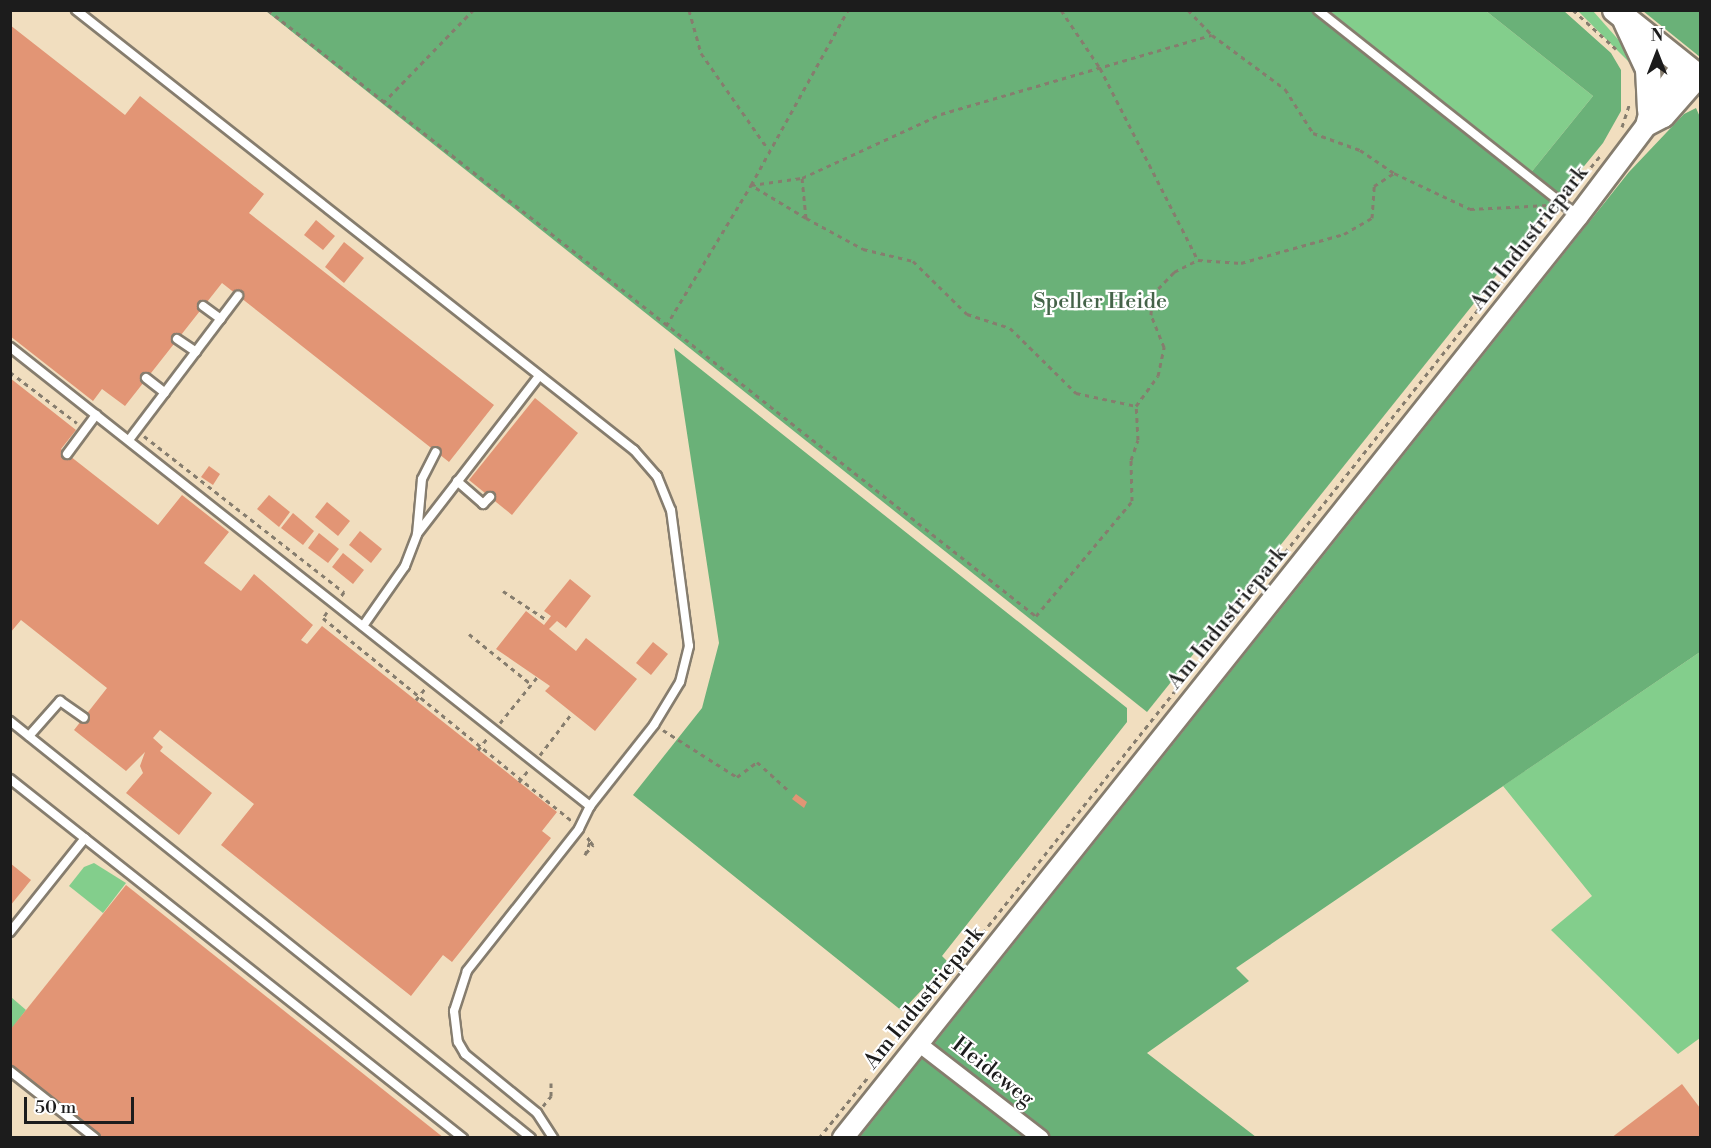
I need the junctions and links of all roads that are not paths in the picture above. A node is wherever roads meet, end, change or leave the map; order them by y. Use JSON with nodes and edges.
{"nodes":[{"id":1,"x":76,"y":10,"type":"edge"},
{"id":2,"x":1318,"y":10,"type":"edge"},
{"id":3,"x":1619,"y":14,"type":"edge"},
{"id":4,"x":1694,"y":73,"type":"edge"},
{"id":5,"x":1642,"y":111,"type":"junction"},
{"id":6,"x":1578,"y":216,"type":"junction"},
{"id":7,"x":238,"y":296,"type":"dead end"},
{"id":8,"x":203,"y":306,"type":"dead end"},
{"id":9,"x":221,"y":319,"type":"junction"},
{"id":10,"x":177,"y":339,"type":"dead end"},
{"id":11,"x":10,"y":347,"type":"edge"},
{"id":12,"x":196,"y":352,"type":"junction"},
{"id":13,"x":539,"y":376,"type":"junction"},
{"id":14,"x":146,"y":378,"type":"dead end"},
{"id":15,"x":165,"y":393,"type":"junction"},
{"id":16,"x":96,"y":415,"type":"junction"},
{"id":17,"x":129,"y":440,"type":"junction"},
{"id":18,"x":436,"y":452,"type":"dead end"},
{"id":19,"x":68,"y":454,"type":"dead end"},
{"id":20,"x":457,"y":481,"type":"junction"},
{"id":21,"x":490,"y":497,"type":"dead end"},
{"id":22,"x":417,"y":534,"type":"junction"},
{"id":23,"x":363,"y":626,"type":"junction"},
{"id":24,"x":84,"y":718,"type":"dead end"},
{"id":25,"x":10,"y":721,"type":"edge"},
{"id":26,"x":29,"y":736,"type":"junction"},
{"id":27,"x":10,"y":779,"type":"edge"},
{"id":28,"x":590,"y":806,"type":"junction"},
{"id":29,"x":86,"y":838,"type":"junction"},
{"id":30,"x":10,"y":932,"type":"edge"},
{"id":31,"x":918,"y":1043,"type":"junction"},
{"id":32,"x":10,"y":1071,"type":"edge"},
{"id":33,"x":95,"y":1137,"type":"edge"},
{"id":34,"x":463,"y":1137,"type":"edge"},
{"id":35,"x":531,"y":1137,"type":"edge"},
{"id":36,"x":553,"y":1137,"type":"edge"},
{"id":37,"x":843,"y":1137,"type":"edge"},
{"id":38,"x":1041,"y":1137,"type":"edge"}],
"edges":[{"from":1,"to":13,"type":"lane"},
{"from":2,"to":6,"type":"lane"},
{"from":3,"to":4,"type":"main road"},
{"from":3,"to":5,"type":"main road"},
{"from":4,"to":5,"type":"street","name":"Am Industriepark"},
{"from":5,"to":6,"type":"street","name":"Am Industriepark"},
{"from":6,"to":31,"type":"street","name":"Am Industriepark"},
{"from":7,"to":9,"type":"lane"},
{"from":8,"to":9,"type":"lane"},
{"from":9,"to":12,"type":"lane"},
{"from":10,"to":12,"type":"lane"},
{"from":11,"to":16,"type":"lane"},
{"from":12,"to":15,"type":"lane"},
{"from":13,"to":20,"type":"lane"},
{"from":13,"to":28,"type":"lane"},
{"from":14,"to":15,"type":"lane"},
{"from":15,"to":17,"type":"lane"},
{"from":16,"to":17,"type":"lane"},
{"from":16,"to":19,"type":"lane"},
{"from":17,"to":23,"type":"lane"},
{"from":18,"to":22,"type":"lane"},
{"from":20,"to":21,"type":"lane"},
{"from":20,"to":22,"type":"lane"},
{"from":22,"to":23,"type":"lane"},
{"from":23,"to":28,"type":"lane"},
{"from":24,"to":26,"type":"lane"},
{"from":25,"to":26,"type":"lane"},
{"from":26,"to":35,"type":"lane"},
{"from":27,"to":29,"type":"lane"},
{"from":28,"to":36,"type":"lane"},
{"from":29,"to":30,"type":"lane"},
{"from":29,"to":34,"type":"lane"},
{"from":31,"to":37,"type":"street","name":"Am Industriepark"},
{"from":31,"to":38,"type":"street","name":"Heideweg"},
{"from":32,"to":33,"type":"lane"}]}
